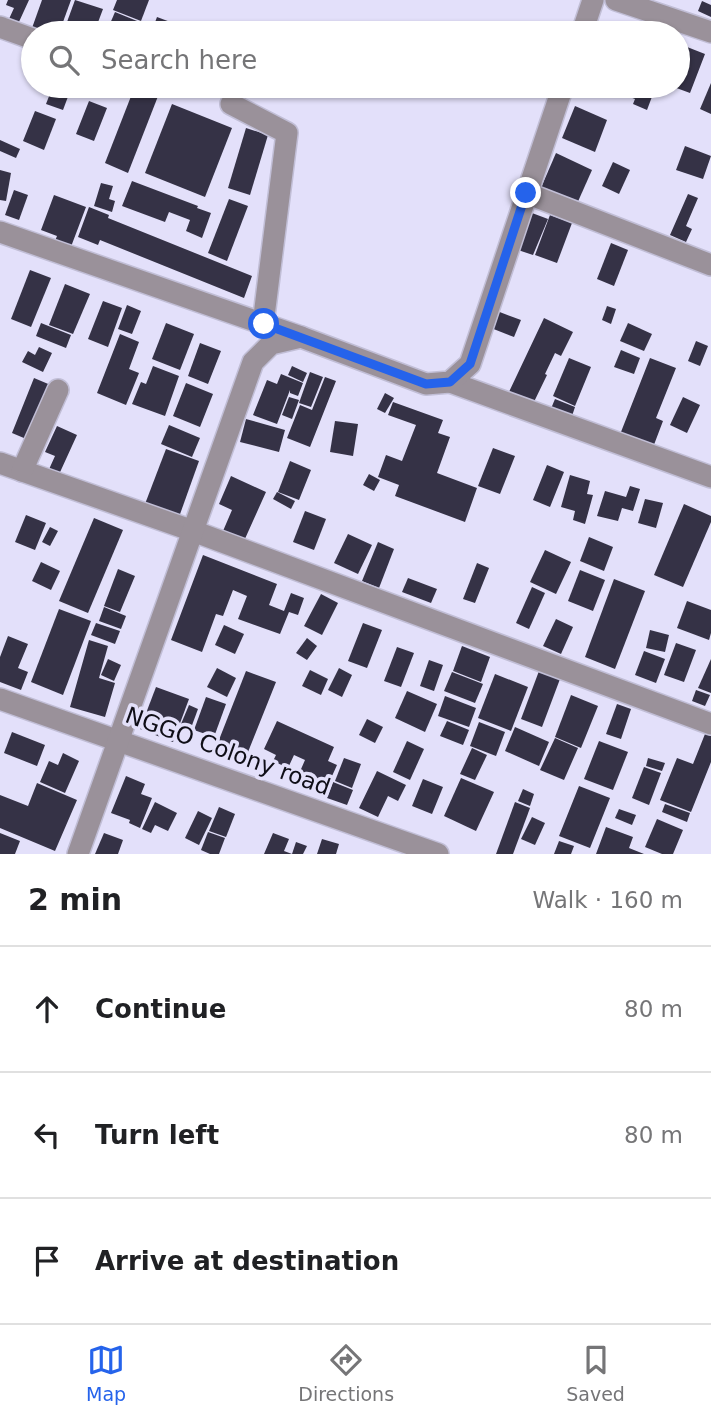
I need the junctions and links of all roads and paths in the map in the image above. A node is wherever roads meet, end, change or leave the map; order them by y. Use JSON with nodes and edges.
{"nodes":[{"id":1,"x":593,"y":0,"type":"edge"},
{"id":2,"x":616,"y":0,"type":"edge"},
{"id":3,"x":586,"y":21,"type":"edge"},
{"id":4,"x":676,"y":21,"type":"edge"},
{"id":5,"x":690,"y":26,"type":"edge"},
{"id":6,"x":0,"y":27,"type":"edge"},
{"id":7,"x":711,"y":33,"type":"edge"},
{"id":8,"x":21,"y":35,"type":"edge"},
{"id":9,"x":560,"y":98,"type":"edge"},
{"id":10,"x":231,"y":104,"type":"dead end"},
{"id":11,"x":526,"y":193,"type":"junction"},
{"id":12,"x":0,"y":232,"type":"edge"},
{"id":13,"x":711,"y":265,"type":"edge"},
{"id":14,"x":264,"y":324,"type":"junction"},
{"id":15,"x":301,"y":337,"type":"junction"},
{"id":16,"x":450,"y":382,"type":"junction"},
{"id":17,"x":58,"y":390,"type":"dead end"},
{"id":18,"x":0,"y":463,"type":"edge"},
{"id":19,"x":22,"y":471,"type":"junction"},
{"id":20,"x":711,"y":477,"type":"edge"},
{"id":21,"x":193,"y":531,"type":"junction"},
{"id":22,"x":0,"y":699,"type":"edge"},
{"id":23,"x":711,"y":724,"type":"edge"},
{"id":24,"x":120,"y":741,"type":"junction"},
{"id":25,"x":78,"y":854,"type":"edge"},
{"id":26,"x":438,"y":854,"type":"edge"}],
"edges":[{"from":1,"to":3,"type":"street"},
{"from":2,"to":4,"type":"street"},
{"from":5,"to":7,"type":"street"},
{"from":6,"to":8,"type":"street"},
{"from":9,"to":11,"type":"street"},
{"from":10,"to":14,"type":"street"},
{"from":11,"to":13,"type":"street"},
{"from":11,"to":16,"type":"street"},
{"from":12,"to":14,"type":"street"},
{"from":14,"to":15,"type":"street"},
{"from":15,"to":16,"type":"street"},
{"from":15,"to":21,"type":"street"},
{"from":16,"to":20,"type":"street"},
{"from":17,"to":19,"type":"street"},
{"from":18,"to":19,"type":"street"},
{"from":19,"to":21,"type":"street"},
{"from":21,"to":23,"type":"street"},
{"from":21,"to":24,"type":"street"},
{"from":22,"to":24,"type":"street","name":"NGGO Colony road"},
{"from":24,"to":25,"type":"street"},
{"from":24,"to":26,"type":"street","name":"NGGO Colony road"}]}
